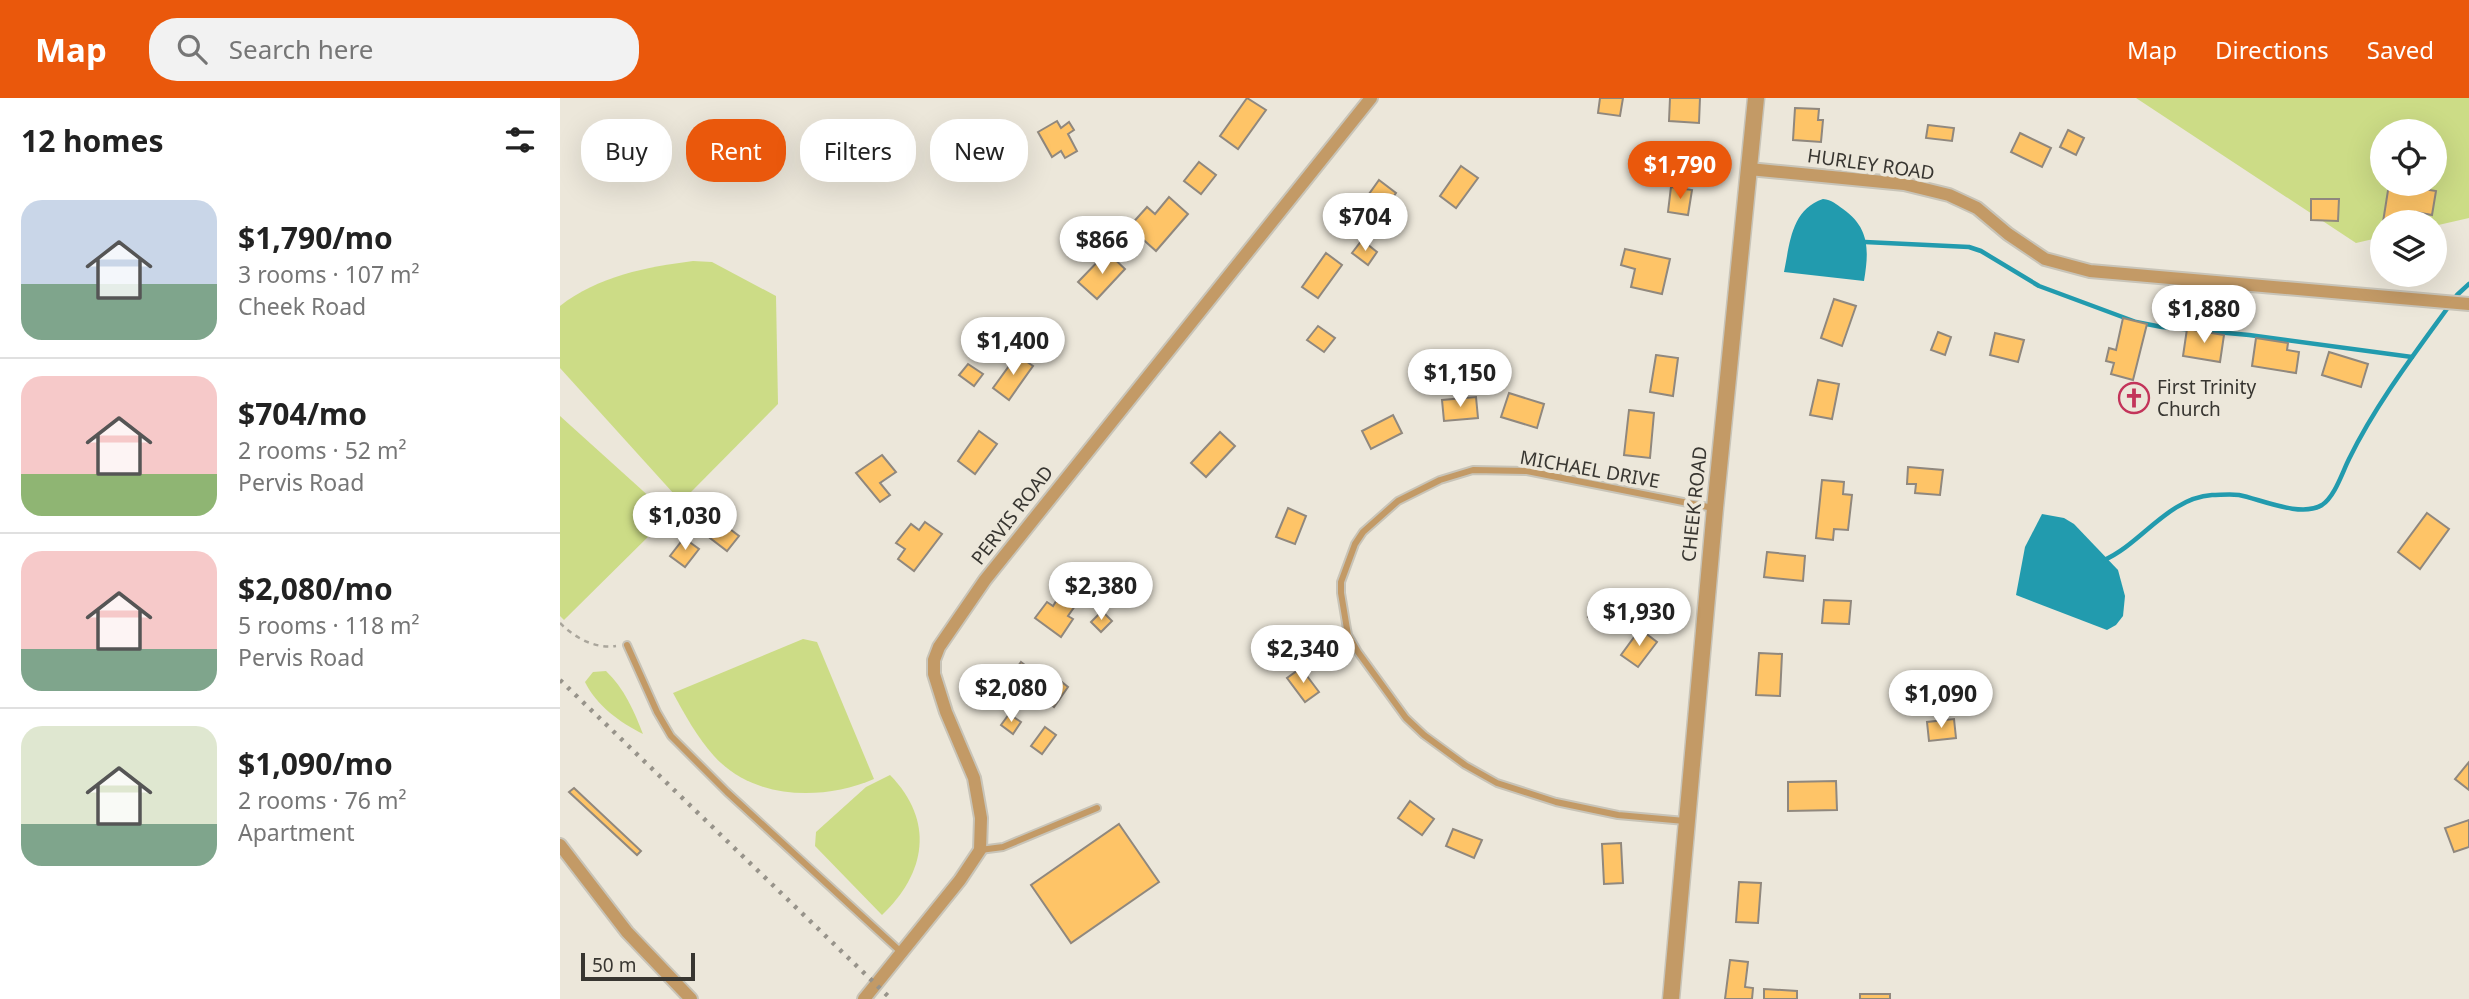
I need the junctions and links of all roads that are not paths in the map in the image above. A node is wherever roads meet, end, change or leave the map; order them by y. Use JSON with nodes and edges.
{"nodes":[{"id":1,"x":1371,"y":98,"type":"edge"},
{"id":2,"x":1756,"y":98,"type":"edge"},
{"id":3,"x":1749,"y":169,"type":"junction"},
{"id":4,"x":2469,"y":304,"type":"edge"},
{"id":5,"x":1715,"y":508,"type":"junction"},
{"id":6,"x":627,"y":645,"type":"road end"},
{"id":7,"x":1097,"y":808,"type":"dead end"},
{"id":8,"x":1685,"y":821,"type":"junction"},
{"id":9,"x":560,"y":845,"type":"edge"},
{"id":10,"x":980,"y":850,"type":"junction"},
{"id":11,"x":902,"y":953,"type":"junction"},
{"id":12,"x":691,"y":999,"type":"edge"},
{"id":13,"x":864,"y":999,"type":"edge"},
{"id":14,"x":1671,"y":999,"type":"edge"}],
"edges":[{"from":1,"to":10,"type":"street","name":"PERVIS ROAD"},
{"from":2,"to":3,"type":"street","name":"CHEEK ROAD"},
{"from":3,"to":4,"type":"street","name":"HURLEY ROAD"},
{"from":3,"to":5,"type":"street","name":"CHEEK ROAD"},
{"from":5,"to":8,"type":"street","name":"CHEEK ROAD"},
{"from":5,"to":8,"type":"lane","name":"MICHAEL DRIVE"},
{"from":6,"to":11,"type":"lane"},
{"from":7,"to":10,"type":"lane"},
{"from":8,"to":14,"type":"street","name":"CHEEK ROAD"},
{"from":9,"to":12,"type":"street"},
{"from":10,"to":11,"type":"street"},
{"from":11,"to":13,"type":"street"}]}
